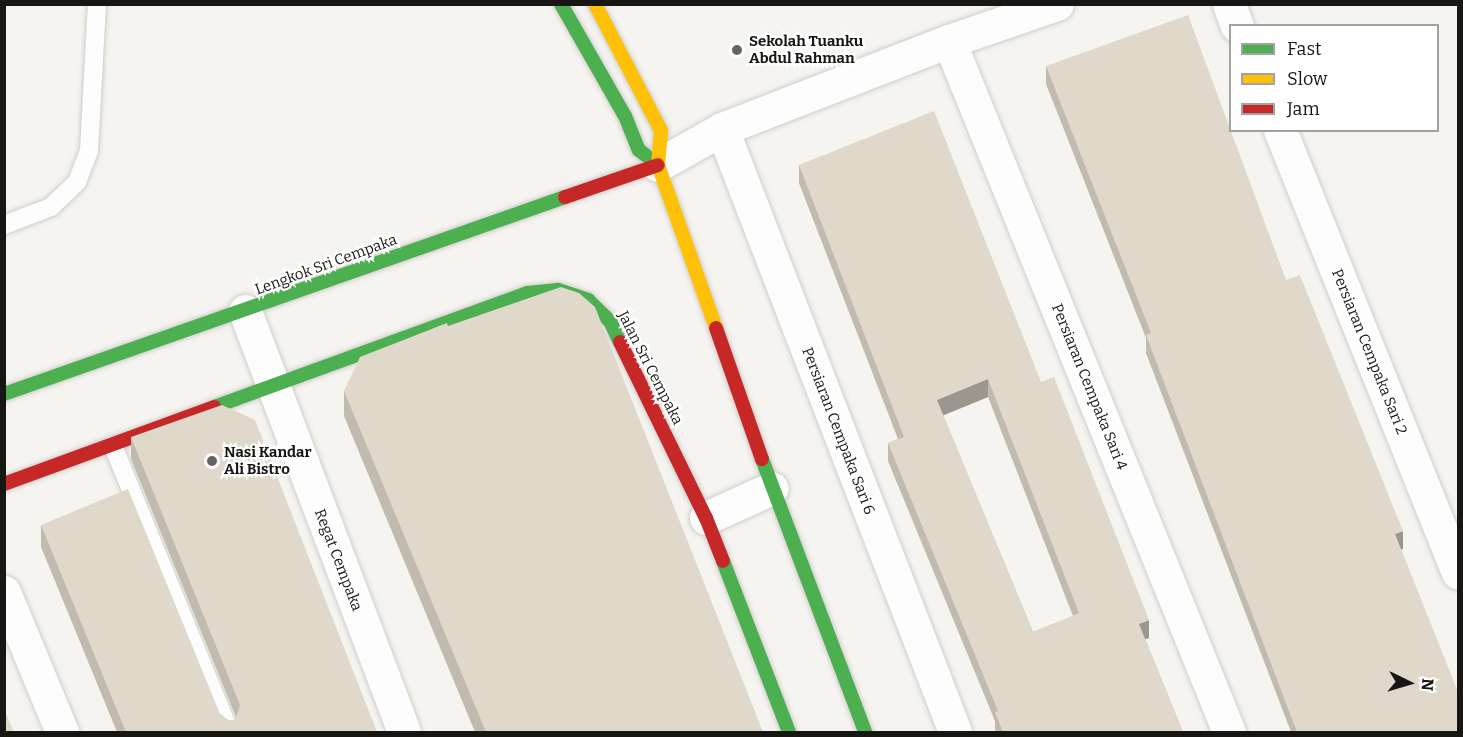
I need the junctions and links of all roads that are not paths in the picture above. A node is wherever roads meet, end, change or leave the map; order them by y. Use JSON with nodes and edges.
{"nodes":[{"id":1,"x":97,"y":4,"type":"edge"},
{"id":2,"x":561,"y":4,"type":"edge"},
{"id":3,"x":595,"y":4,"type":"edge"},
{"id":4,"x":1057,"y":4,"type":"edge"},
{"id":5,"x":1229,"y":4,"type":"edge"},
{"id":6,"x":1236,"y":24,"type":"edge"},
{"id":7,"x":949,"y":41,"type":"junction"},
{"id":8,"x":722,"y":129,"type":"junction"},
{"id":9,"x":1281,"y":132,"type":"edge"},
{"id":10,"x":658,"y":165,"type":"junction"},
{"id":11,"x":4,"y":225,"type":"edge"},
{"id":12,"x":245,"y":311,"type":"junction"},
{"id":13,"x":272,"y":388,"type":"junction"},
{"id":14,"x":4,"y":394,"type":"edge"},
{"id":15,"x":113,"y":446,"type":"junction"},
{"id":16,"x":4,"y":484,"type":"edge"},
{"id":17,"x":772,"y":488,"type":"junction"},
{"id":18,"x":706,"y":518,"type":"junction"},
{"id":19,"x":1458,"y":573,"type":"edge"},
{"id":20,"x":4,"y":592,"type":"edge"},
{"id":21,"x":785,"y":731,"type":"edge"},
{"id":22,"x":62,"y":732,"type":"edge"},
{"id":23,"x":230,"y":732,"type":"edge"},
{"id":24,"x":404,"y":732,"type":"edge"},
{"id":25,"x":865,"y":732,"type":"edge"},
{"id":26,"x":955,"y":732,"type":"edge"},
{"id":27,"x":1229,"y":732,"type":"edge"}],
"edges":[{"from":1,"to":11,"type":"lane"},
{"from":2,"to":10,"type":"street"},
{"from":3,"to":10,"type":"street"},
{"from":4,"to":7,"type":"street"},
{"from":5,"to":6,"type":"street"},
{"from":7,"to":8,"type":"street"},
{"from":7,"to":27,"type":"street","name":"Persiaran Cempaka Sari 4"},
{"from":8,"to":10,"type":"street"},
{"from":8,"to":26,"type":"street","name":"Persiaran Cempaka Sari 6"},
{"from":9,"to":19,"type":"street","name":"Persiaran Cempaka Sari 2"},
{"from":10,"to":12,"type":"street","name":"Lengkok Sri Cempaka"},
{"from":10,"to":17,"type":"street"},
{"from":12,"to":13,"type":"street","name":"Regat Cempaka"},
{"from":12,"to":14,"type":"street","name":"Lengkok Sri Cempaka"},
{"from":13,"to":15,"type":"street","name":"Jalan Sri Cempaka"},
{"from":13,"to":18,"type":"street","name":"Jalan Sri Cempaka"},
{"from":13,"to":24,"type":"street","name":"Regat Cempaka"},
{"from":15,"to":16,"type":"street","name":"Jalan Sri Cempaka"},
{"from":15,"to":23,"type":"lane"},
{"from":17,"to":18,"type":"street"},
{"from":17,"to":25,"type":"street"},
{"from":18,"to":21,"type":"street","name":"Jalan Sri Cempaka"},
{"from":20,"to":22,"type":"street"}]}
